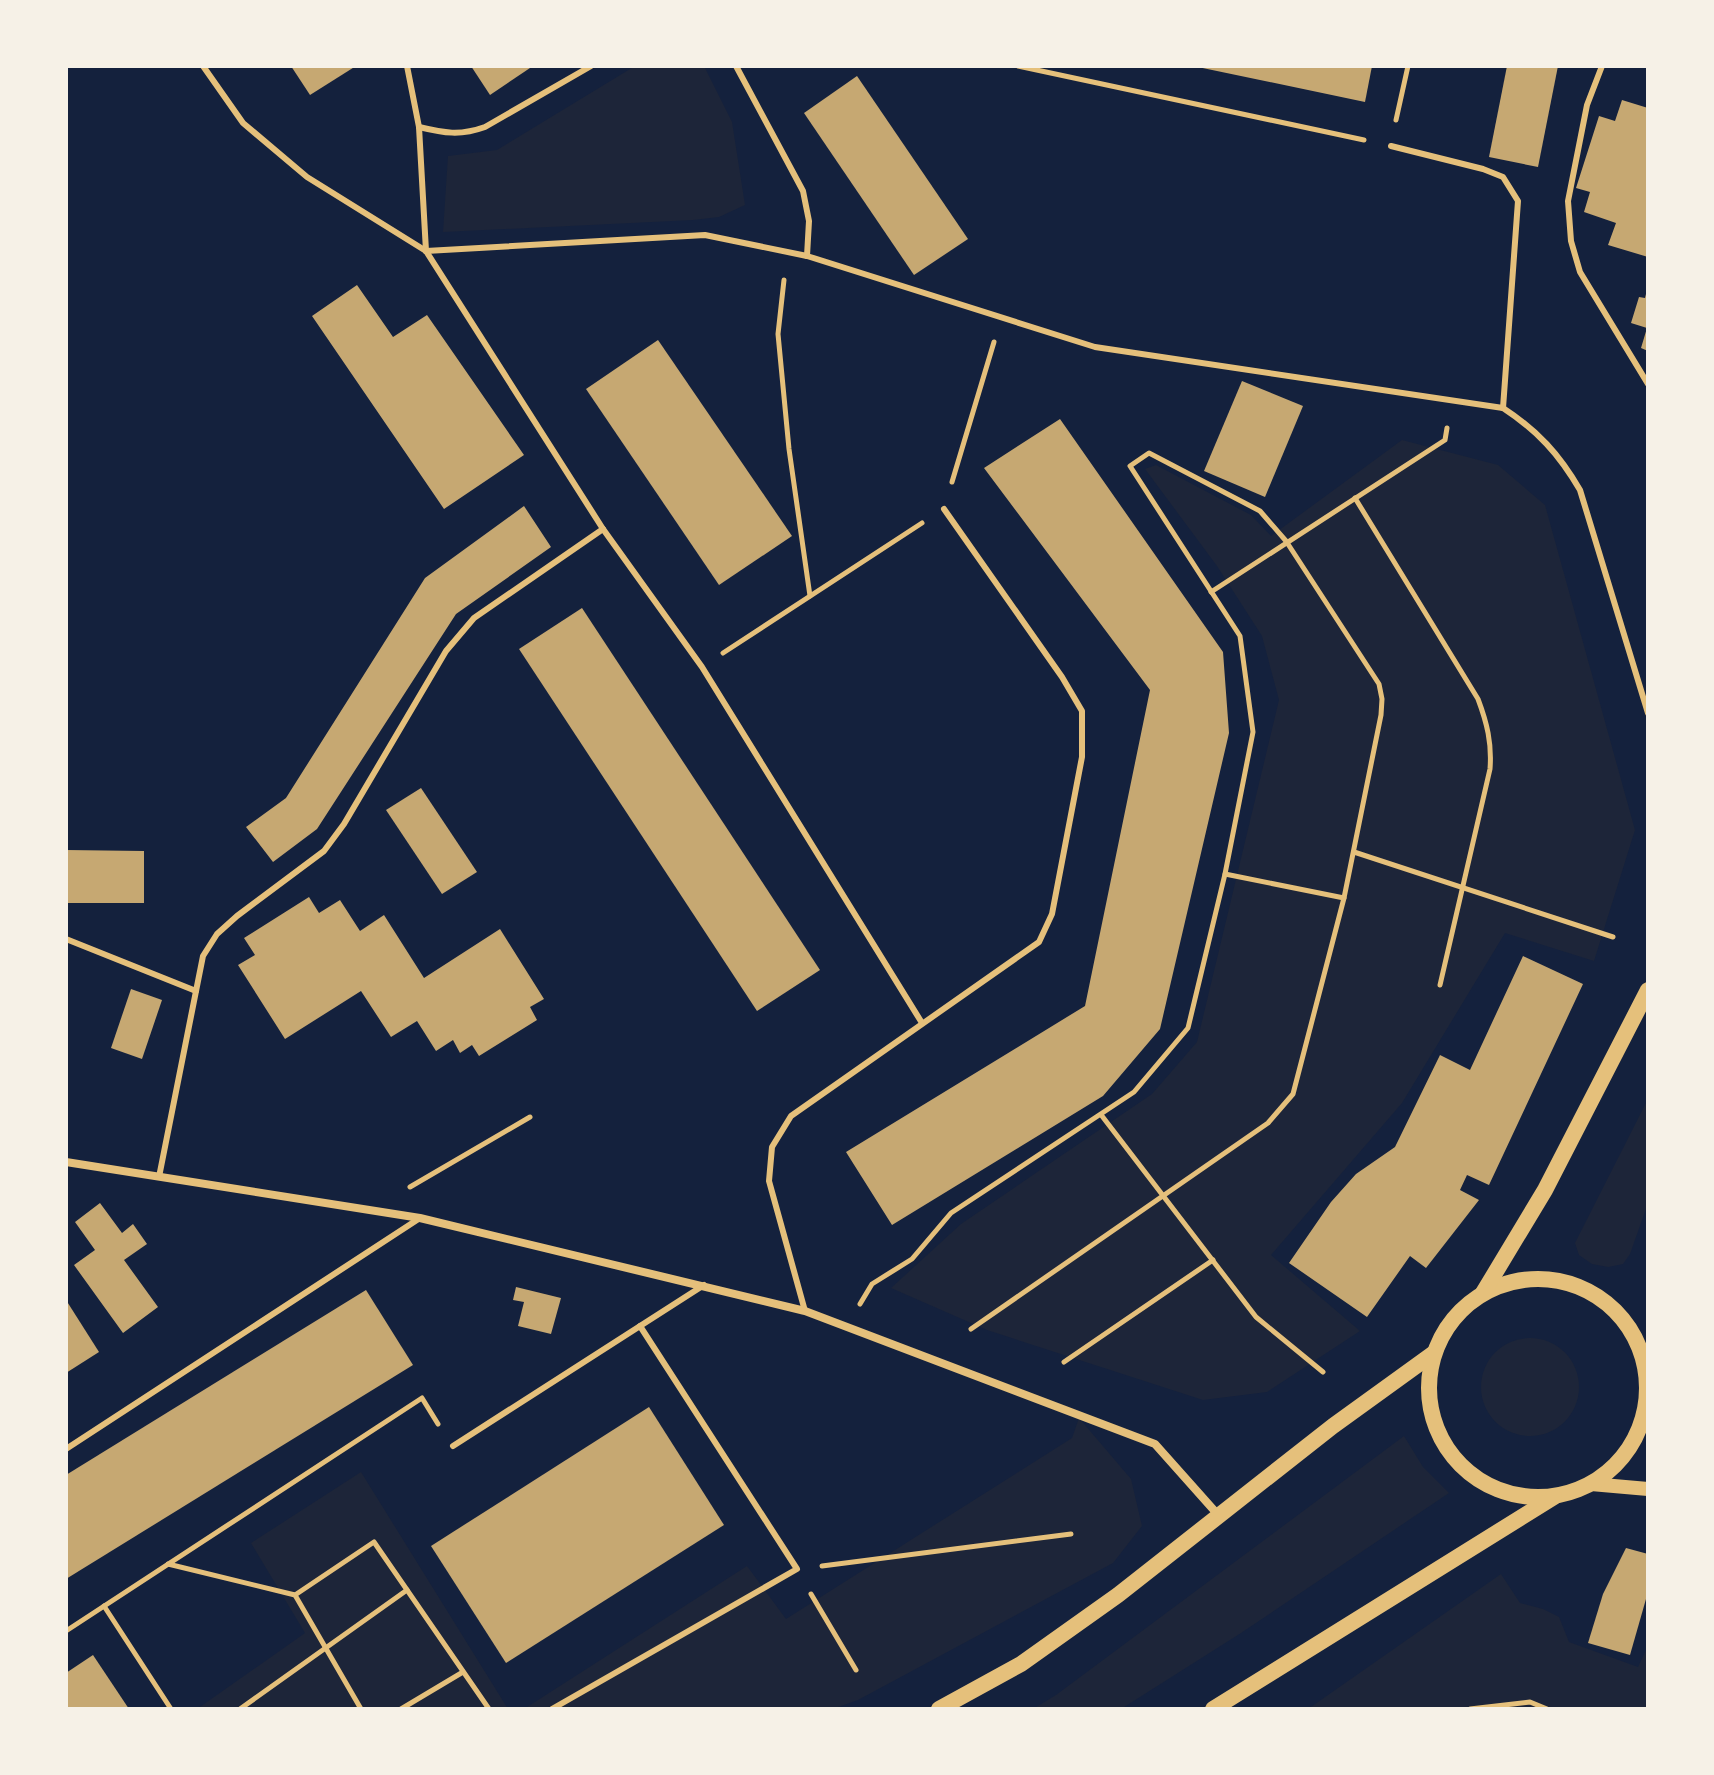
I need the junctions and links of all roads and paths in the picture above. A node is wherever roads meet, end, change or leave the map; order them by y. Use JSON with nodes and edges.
{"nodes":[{"id":1,"x":203,"y":66,"type":"edge"},
{"id":2,"x":407,"y":66,"type":"edge"},
{"id":3,"x":591,"y":66,"type":"edge"},
{"id":4,"x":736,"y":66,"type":"edge"},
{"id":5,"x":1018,"y":66,"type":"edge"},
{"id":6,"x":1408,"y":66,"type":"edge"},
{"id":7,"x":1602,"y":66,"type":"edge"},
{"id":8,"x":419,"y":127,"type":"junction"},
{"id":9,"x":1391,"y":146,"type":"junction"},
{"id":10,"x":426,"y":251,"type":"junction"},
{"id":11,"x":787,"y":251,"type":"junction"},
{"id":12,"x":807,"y":256,"type":"junction"},
{"id":13,"x":1002,"y":318,"type":"junction"},
{"id":14,"x":1648,"y":384,"type":"edge"},
{"id":15,"x":1452,"y":401,"type":"junction"},
{"id":16,"x":1503,"y":408,"type":"junction"},
{"id":17,"x":1355,"y":498,"type":"junction"},
{"id":18,"x":944,"y":509,"type":"junction"},
{"id":19,"x":603,"y":529,"type":"junction"},
{"id":20,"x":1286,"y":541,"type":"junction"},
{"id":21,"x":1211,"y":592,"type":"junction"},
{"id":22,"x":810,"y":596,"type":"junction"},
{"id":23,"x":702,"y":667,"type":"junction"},
{"id":24,"x":1648,"y":713,"type":"edge"},
{"id":25,"x":1354,"y":852,"type":"junction"},
{"id":26,"x":1225,"y":874,"type":"junction"},
{"id":27,"x":1463,"y":887,"type":"junction"},
{"id":28,"x":1344,"y":898,"type":"junction"},
{"id":29,"x":1613,"y":937,"type":"dead end"},
{"id":30,"x":66,"y":939,"type":"edge"},
{"id":31,"x":1440,"y":985,"type":"dead end"},
{"id":32,"x":1648,"y":990,"type":"edge"},
{"id":33,"x":196,"y":991,"type":"junction"},
{"id":34,"x":922,"y":1023,"type":"junction"},
{"id":35,"x":1102,"y":1116,"type":"junction"},
{"id":36,"x":530,"y":1117,"type":"dead end"},
{"id":37,"x":66,"y":1162,"type":"edge"},
{"id":38,"x":159,"y":1177,"type":"junction"},
{"id":39,"x":1163,"y":1196,"type":"junction"},
{"id":40,"x":370,"y":1210,"type":"junction"},
{"id":41,"x":420,"y":1218,"type":"junction"},
{"id":42,"x":1213,"y":1260,"type":"junction"},
{"id":43,"x":704,"y":1285,"type":"junction"},
{"id":44,"x":1483,"y":1293,"type":"junction"},
{"id":45,"x":805,"y":1311,"type":"junction"},
{"id":46,"x":848,"y":1325,"type":"junction"},
{"id":47,"x":640,"y":1326,"type":"junction"},
{"id":48,"x":971,"y":1329,"type":"dead end"},
{"id":49,"x":1434,"y":1353,"type":"junction"},
{"id":50,"x":1646,"y":1357,"type":"edge"},
{"id":51,"x":1064,"y":1362,"type":"dead end"},
{"id":52,"x":1323,"y":1372,"type":"dead end"},
{"id":53,"x":453,"y":1446,"type":"joint"},
{"id":54,"x":66,"y":1449,"type":"edge"},
{"id":55,"x":1591,"y":1484,"type":"junction"},
{"id":56,"x":1648,"y":1489,"type":"edge"},
{"id":57,"x":1555,"y":1496,"type":"junction"},
{"id":58,"x":1220,"y":1517,"type":"junction"},
{"id":59,"x":1071,"y":1534,"type":"dead end"},
{"id":60,"x":168,"y":1564,"type":"junction"},
{"id":61,"x":797,"y":1569,"type":"junction"},
{"id":62,"x":407,"y":1590,"type":"junction"},
{"id":63,"x":295,"y":1595,"type":"junction"},
{"id":64,"x":104,"y":1606,"type":"junction"},
{"id":65,"x":66,"y":1631,"type":"edge"},
{"id":66,"x":327,"y":1647,"type":"junction"},
{"id":67,"x":856,"y":1670,"type":"dead end"},
{"id":68,"x":463,"y":1672,"type":"junction"},
{"id":69,"x":171,"y":1709,"type":"edge"},
{"id":70,"x":240,"y":1709,"type":"edge"},
{"id":71,"x":361,"y":1709,"type":"edge"},
{"id":72,"x":401,"y":1709,"type":"edge"},
{"id":73,"x":489,"y":1709,"type":"edge"},
{"id":74,"x":552,"y":1709,"type":"edge"},
{"id":75,"x":939,"y":1709,"type":"edge"},
{"id":76,"x":1213,"y":1709,"type":"edge"},
{"id":77,"x":1470,"y":1709,"type":"edge"},
{"id":78,"x":1547,"y":1709,"type":"edge"}],
"edges":[{"from":1,"to":10,"type":"lane"},
{"from":2,"to":8,"type":"lane"},
{"from":3,"to":8,"type":"lane"},
{"from":4,"to":12,"type":"lane"},
{"from":5,"to":9,"type":"path"},
{"from":6,"to":9,"type":"path"},
{"from":7,"to":14,"type":"lane"},
{"from":8,"to":10,"type":"lane"},
{"from":9,"to":16,"type":"lane"},
{"from":10,"to":11,"type":"lane"},
{"from":10,"to":19,"type":"lane"},
{"from":11,"to":12,"type":"lane"},
{"from":11,"to":22,"type":"path"},
{"from":12,"to":13,"type":"lane"},
{"from":13,"to":15,"type":"lane"},
{"from":13,"to":18,"type":"path"},
{"from":15,"to":16,"type":"lane"},
{"from":15,"to":17,"type":"path"},
{"from":16,"to":24,"type":"lane"},
{"from":17,"to":20,"type":"path"},
{"from":17,"to":27,"type":"path"},
{"from":18,"to":22,"type":"path"},
{"from":18,"to":34,"type":"lane"},
{"from":19,"to":23,"type":"lane"},
{"from":19,"to":33,"type":"lane"},
{"from":20,"to":21,"type":"path"},
{"from":20,"to":21,"type":"path"},
{"from":20,"to":25,"type":"path"},
{"from":21,"to":26,"type":"path"},
{"from":22,"to":23,"type":"path"},
{"from":23,"to":34,"type":"lane"},
{"from":25,"to":27,"type":"path"},
{"from":25,"to":28,"type":"path"},
{"from":26,"to":28,"type":"path"},
{"from":26,"to":35,"type":"path"},
{"from":27,"to":29,"type":"path"},
{"from":27,"to":31,"type":"path"},
{"from":28,"to":39,"type":"path"},
{"from":30,"to":33,"type":"lane"},
{"from":32,"to":44,"type":"main road"},
{"from":33,"to":38,"type":"lane"},
{"from":34,"to":45,"type":"lane"},
{"from":35,"to":39,"type":"path"},
{"from":35,"to":46,"type":"path"},
{"from":36,"to":40,"type":"path"},
{"from":37,"to":38,"type":"street"},
{"from":38,"to":40,"type":"street"},
{"from":39,"to":42,"type":"path"},
{"from":39,"to":48,"type":"path"},
{"from":40,"to":41,"type":"street"},
{"from":41,"to":43,"type":"street"},
{"from":41,"to":54,"type":"lane"},
{"from":42,"to":51,"type":"path"},
{"from":42,"to":52,"type":"path"},
{"from":43,"to":45,"type":"street"},
{"from":43,"to":47,"type":"lane"},
{"from":44,"to":49,"type":"main road"},
{"from":44,"to":50,"type":"main road"},
{"from":45,"to":46,"type":"street"},
{"from":46,"to":58,"type":"street"},
{"from":47,"to":53,"type":"lane"},
{"from":47,"to":61,"type":"lane"},
{"from":49,"to":57,"type":"main road"},
{"from":49,"to":58,"type":"main road"},
{"from":50,"to":55,"type":"main road"},
{"from":53,"to":60,"type":"path"},
{"from":55,"to":56,"type":"street"},
{"from":55,"to":57,"type":"main road"},
{"from":57,"to":76,"type":"main road"},
{"from":58,"to":75,"type":"main road"},
{"from":59,"to":61,"type":"path"},
{"from":60,"to":63,"type":"path"},
{"from":60,"to":64,"type":"path"},
{"from":61,"to":67,"type":"path"},
{"from":61,"to":74,"type":"lane"},
{"from":62,"to":63,"type":"path"},
{"from":62,"to":66,"type":"path"},
{"from":62,"to":68,"type":"path"},
{"from":63,"to":66,"type":"path"},
{"from":64,"to":65,"type":"path"},
{"from":64,"to":69,"type":"path"},
{"from":66,"to":70,"type":"path"},
{"from":66,"to":71,"type":"path"},
{"from":68,"to":72,"type":"path"},
{"from":68,"to":73,"type":"path"},
{"from":77,"to":78,"type":"path"}]}
